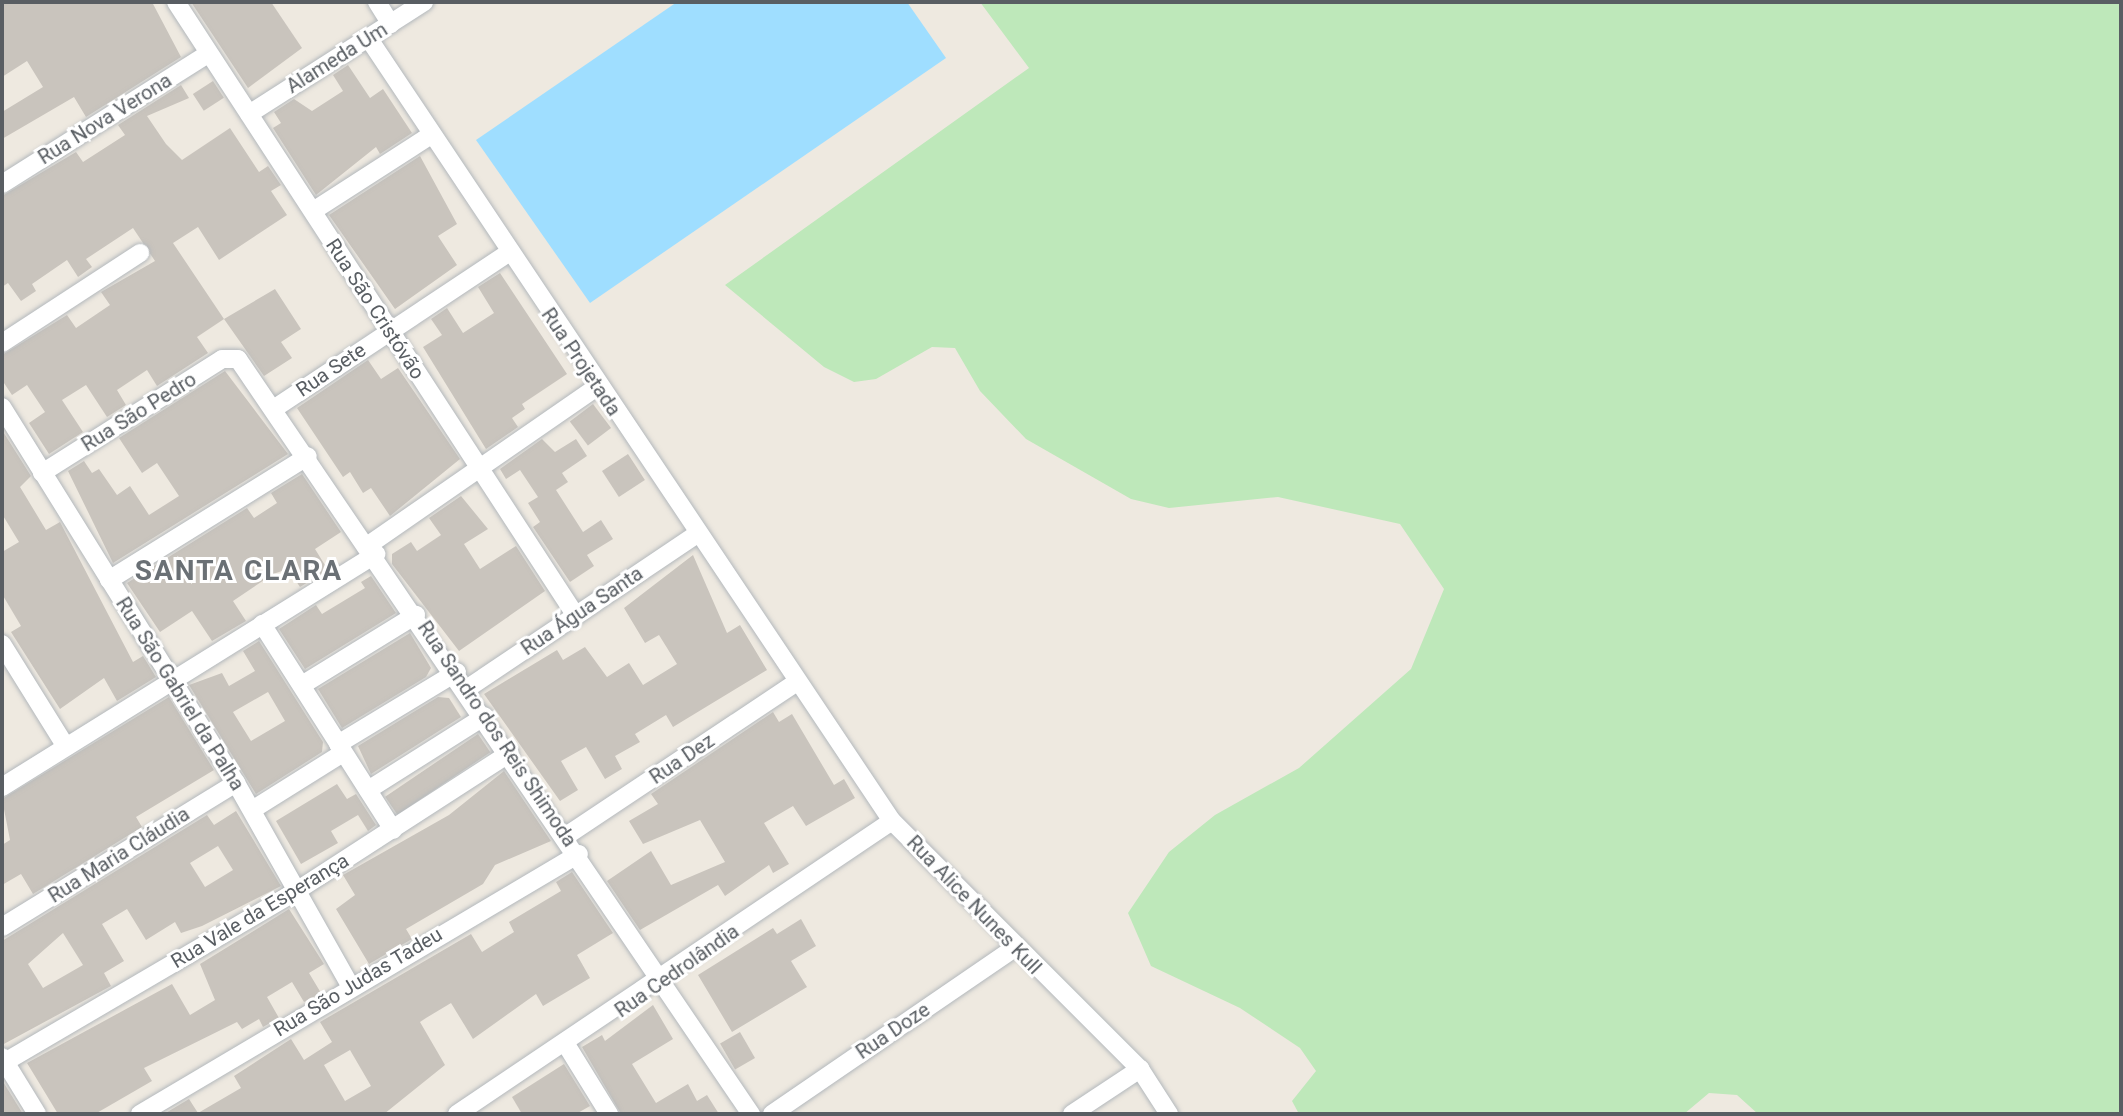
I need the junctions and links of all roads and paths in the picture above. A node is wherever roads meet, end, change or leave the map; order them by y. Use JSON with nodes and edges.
{"nodes":[{"id":1,"x":176,"y":2,"type":"edge"},
{"id":2,"x":377,"y":2,"type":"edge"},
{"id":3,"x":424,"y":2,"type":"edge"},
{"id":4,"x":391,"y":24,"type":"junction"},
{"id":5,"x":369,"y":39,"type":"junction"},
{"id":6,"x":208,"y":54,"type":"junction"},
{"id":7,"x":249,"y":114,"type":"junction"},
{"id":8,"x":431,"y":135,"type":"junction"},
{"id":9,"x":2,"y":184,"type":"edge"},
{"id":10,"x":313,"y":211,"type":"junction"},
{"id":11,"x":140,"y":253,"type":"dead end"},
{"id":12,"x":508,"y":253,"type":"junction"},
{"id":13,"x":389,"y":332,"type":"junction"},
{"id":14,"x":2,"y":343,"type":"edge"},
{"id":15,"x":238,"y":359,"type":"joint"},
{"id":16,"x":598,"y":386,"type":"junction"},
{"id":17,"x":2,"y":407,"type":"edge"},
{"id":18,"x":275,"y":408,"type":"junction"},
{"id":19,"x":308,"y":456,"type":"junction"},
{"id":20,"x":479,"y":469,"type":"junction"},
{"id":21,"x":42,"y":473,"type":"junction"},
{"id":22,"x":697,"y":534,"type":"junction"},
{"id":23,"x":373,"y":549,"type":"junction"},
{"id":24,"x":109,"y":580,"type":"junction"},
{"id":25,"x":416,"y":615,"type":"junction"},
{"id":26,"x":576,"y":616,"type":"junction"},
{"id":27,"x":262,"y":624,"type":"junction"},
{"id":28,"x":2,"y":644,"type":"edge"},
{"id":29,"x":457,"y":672,"type":"junction"},
{"id":30,"x":171,"y":680,"type":"junction"},
{"id":31,"x":797,"y":682,"type":"junction"},
{"id":32,"x":302,"y":685,"type":"junction"},
{"id":33,"x":468,"y":688,"type":"junction"},
{"id":34,"x":485,"y":716,"type":"junction"},
{"id":35,"x":66,"y":747,"type":"junction"},
{"id":36,"x":341,"y":748,"type":"junction"},
{"id":37,"x":510,"y":753,"type":"junction"},
{"id":38,"x":236,"y":783,"type":"junction"},
{"id":39,"x":2,"y":787,"type":"edge"},
{"id":40,"x":368,"y":790,"type":"junction"},
{"id":41,"x":252,"y":810,"type":"junction"},
{"id":42,"x":892,"y":821,"type":"junction"},
{"id":43,"x":393,"y":830,"type":"junction"},
{"id":44,"x":566,"y":836,"type":"junction"},
{"id":45,"x":579,"y":854,"type":"junction"},
{"id":46,"x":298,"y":890,"type":"junction"},
{"id":47,"x":2,"y":927,"type":"edge"},
{"id":48,"x":1014,"y":948,"type":"junction"},
{"id":49,"x":662,"y":981,"type":"junction"},
{"id":50,"x":350,"y":985,"type":"junction"},
{"id":51,"x":567,"y":1046,"type":"junction"},
{"id":52,"x":4,"y":1059,"type":"edge"},
{"id":53,"x":1140,"y":1069,"type":"junction"},
{"id":54,"x":37,"y":1114,"type":"edge"},
{"id":55,"x":140,"y":1114,"type":"edge"},
{"id":56,"x":457,"y":1114,"type":"edge"},
{"id":57,"x":609,"y":1114,"type":"edge"},
{"id":58,"x":751,"y":1114,"type":"edge"},
{"id":59,"x":772,"y":1114,"type":"edge"},
{"id":60,"x":1072,"y":1114,"type":"edge"},
{"id":61,"x":1169,"y":1114,"type":"edge"}],
"edges":[{"from":1,"to":6,"type":"street","name":"Rua São Cristóvão"},
{"from":2,"to":4,"type":"street"},
{"from":3,"to":4,"type":"street","name":"Alameda Um"},
{"from":4,"to":5,"type":"street","name":"Alameda Um"},
{"from":5,"to":7,"type":"street","name":"Alameda Um"},
{"from":5,"to":8,"type":"street","name":"Rua Projetada"},
{"from":6,"to":7,"type":"street","name":"Rua São Cristóvão"},
{"from":6,"to":9,"type":"street","name":"Rua Nova Verona"},
{"from":7,"to":10,"type":"street","name":"Rua São Cristóvão"},
{"from":8,"to":10,"type":"street"},
{"from":8,"to":12,"type":"street","name":"Rua Projetada"},
{"from":10,"to":13,"type":"street","name":"Rua São Cristóvão"},
{"from":11,"to":14,"type":"street"},
{"from":12,"to":13,"type":"street","name":"Rua Sete"},
{"from":12,"to":16,"type":"street","name":"Rua Projetada"},
{"from":13,"to":18,"type":"street","name":"Rua Sete"},
{"from":13,"to":20,"type":"street","name":"Rua São Cristóvão"},
{"from":15,"to":18,"type":"street","name":"Rua Sandro dos Reis Shimoda"},
{"from":15,"to":21,"type":"street","name":"Rua São Pedro"},
{"from":16,"to":20,"type":"street"},
{"from":16,"to":22,"type":"street","name":"Rua Projetada"},
{"from":17,"to":21,"type":"street","name":"Rua São Gabriel da Palha"},
{"from":18,"to":19,"type":"street","name":"Rua Sandro dos Reis Shimoda"},
{"from":19,"to":23,"type":"street","name":"Rua Sandro dos Reis Shimoda"},
{"from":19,"to":24,"type":"street"},
{"from":20,"to":23,"type":"street"},
{"from":20,"to":26,"type":"street","name":"Rua São Cristóvão"},
{"from":21,"to":24,"type":"street","name":"Rua São Gabriel da Palha"},
{"from":22,"to":26,"type":"street","name":"Rua Água Santa"},
{"from":22,"to":31,"type":"street","name":"Rua Projetada"},
{"from":23,"to":25,"type":"street","name":"Rua Sandro dos Reis Shimoda"},
{"from":23,"to":27,"type":"street"},
{"from":24,"to":30,"type":"street","name":"Rua São Gabriel da Palha"},
{"from":25,"to":29,"type":"street","name":"Rua Sandro dos Reis Shimoda"},
{"from":25,"to":32,"type":"street"},
{"from":26,"to":33,"type":"street","name":"Rua Água Santa"},
{"from":27,"to":30,"type":"street"},
{"from":27,"to":32,"type":"street"},
{"from":28,"to":35,"type":"street"},
{"from":29,"to":33,"type":"street","name":"Rua Sandro dos Reis Shimoda"},
{"from":29,"to":36,"type":"street"},
{"from":30,"to":35,"type":"street"},
{"from":30,"to":38,"type":"street","name":"Rua São Gabriel da Palha"},
{"from":31,"to":42,"type":"street","name":"Rua Alice Nunes Kull"},
{"from":31,"to":44,"type":"street","name":"Rua Dez"},
{"from":32,"to":36,"type":"street"},
{"from":33,"to":34,"type":"street","name":"Rua Sandro dos Reis Shimoda"},
{"from":34,"to":37,"type":"street","name":"Rua Sandro dos Reis Shimoda"},
{"from":34,"to":40,"type":"street"},
{"from":35,"to":39,"type":"street"},
{"from":36,"to":40,"type":"street"},
{"from":36,"to":41,"type":"street"},
{"from":37,"to":43,"type":"street","name":"Rua Vale da Esperança"},
{"from":37,"to":44,"type":"street","name":"Rua Sandro dos Reis Shimoda"},
{"from":38,"to":41,"type":"street","name":"Rua São Gabriel da Palha"},
{"from":38,"to":47,"type":"street","name":"Rua Maria Cláudia"},
{"from":40,"to":43,"type":"street"},
{"from":41,"to":46,"type":"street","name":"Rua São Gabriel da Palha"},
{"from":42,"to":48,"type":"street","name":"Rua Alice Nunes Kull"},
{"from":42,"to":49,"type":"street","name":"Rua Cedrolândia"},
{"from":43,"to":46,"type":"street","name":"Rua Vale da Esperança"},
{"from":44,"to":45,"type":"street","name":"Rua Sandro dos Reis Shimoda"},
{"from":45,"to":49,"type":"street","name":"Rua Sandro dos Reis Shimoda"},
{"from":45,"to":50,"type":"street","name":"Rua São Judas Tadeu"},
{"from":46,"to":50,"type":"street","name":"Rua São Gabriel da Palha"},
{"from":46,"to":52,"type":"street","name":"Rua Vale da Esperança"},
{"from":48,"to":53,"type":"street","name":"Rua Alice Nunes Kull"},
{"from":48,"to":59,"type":"street","name":"Rua Doze"},
{"from":49,"to":51,"type":"street","name":"Rua Cedrolândia"},
{"from":49,"to":58,"type":"street","name":"Rua Sandro dos Reis Shimoda"},
{"from":50,"to":55,"type":"street","name":"Rua São Judas Tadeu"},
{"from":51,"to":56,"type":"street","name":"Rua Cedrolândia"},
{"from":51,"to":57,"type":"street"},
{"from":52,"to":54,"type":"street"},
{"from":53,"to":60,"type":"street"},
{"from":53,"to":61,"type":"street","name":"Rua Alice Nunes Kull"}]}
